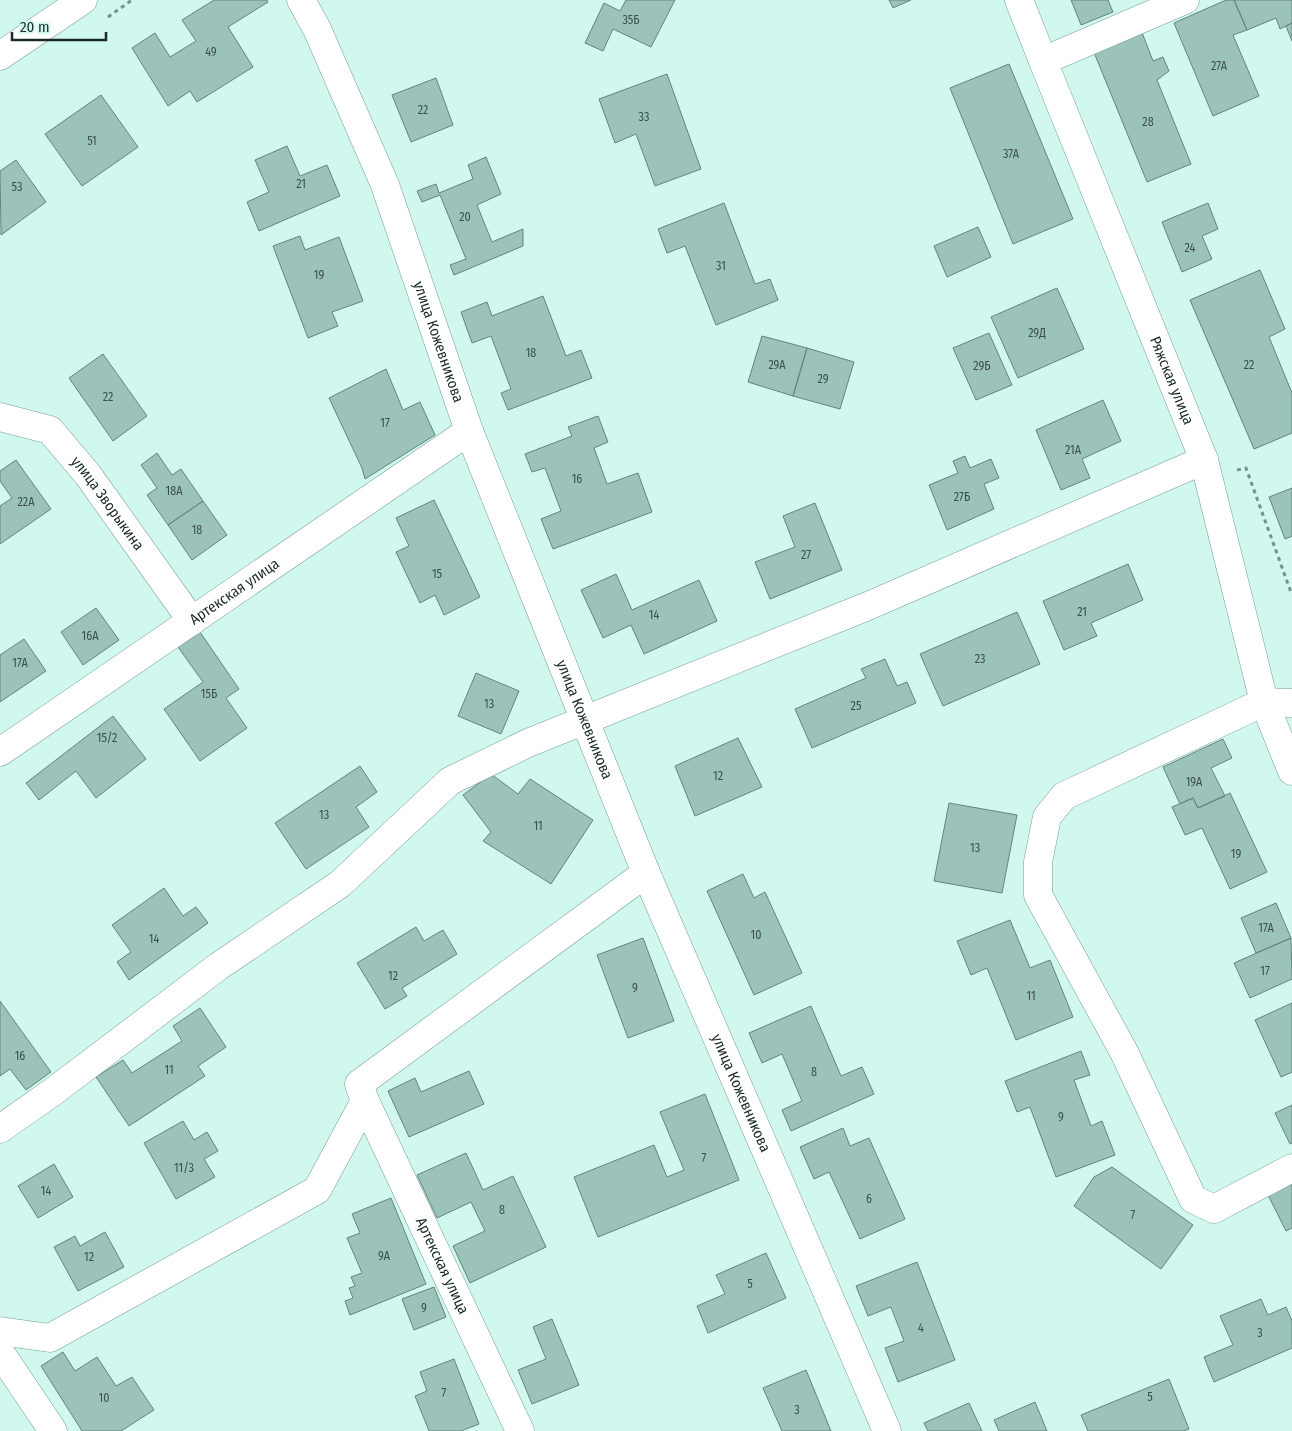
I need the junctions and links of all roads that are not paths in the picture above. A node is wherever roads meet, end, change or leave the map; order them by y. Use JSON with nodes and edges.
{"nodes":[{"id":1,"x":83,"y":0,"type":"edge"},
{"id":2,"x":301,"y":0,"type":"edge"},
{"id":3,"x":1019,"y":0,"type":"edge"},
{"id":4,"x":1185,"y":0,"type":"edge"},
{"id":5,"x":0,"y":56,"type":"edge"},
{"id":6,"x":1043,"y":61,"type":"junction"},
{"id":7,"x":0,"y":417,"type":"edge"},
{"id":8,"x":469,"y":431,"type":"junction"},
{"id":9,"x":1206,"y":468,"type":"junction"},
{"id":10,"x":192,"y":621,"type":"junction"},
{"id":11,"x":1264,"y":702,"type":"junction"},
{"id":12,"x":1292,"y":703,"type":"edge"},
{"id":13,"x":585,"y":720,"type":"junction"},
{"id":14,"x":0,"y":752,"type":"edge"},
{"id":15,"x":1292,"y":771,"type":"edge"},
{"id":16,"x":646,"y":873,"type":"junction"},
{"id":17,"x":365,"y":1101,"type":"junction"},
{"id":18,"x":0,"y":1129,"type":"edge"},
{"id":19,"x":1292,"y":1168,"type":"edge"},
{"id":20,"x":0,"y":1331,"type":"edge"},
{"id":21,"x":0,"y":1352,"type":"edge"},
{"id":22,"x":53,"y":1431,"type":"edge"},
{"id":23,"x":520,"y":1431,"type":"edge"},
{"id":24,"x":887,"y":1431,"type":"edge"}],
"edges":[{"from":1,"to":5,"type":"street"},
{"from":2,"to":8,"type":"street","name":"улица Кожевникова"},
{"from":3,"to":6,"type":"street","name":"Ряжская улица"},
{"from":4,"to":6,"type":"street"},
{"from":6,"to":9,"type":"street","name":"Ряжская улица"},
{"from":7,"to":10,"type":"street","name":"улица Зворыкина"},
{"from":8,"to":10,"type":"street","name":"Артекская улица"},
{"from":8,"to":13,"type":"street","name":"улица Кожевникова"},
{"from":9,"to":11,"type":"street","name":"Ряжская улица"},
{"from":9,"to":13,"type":"street"},
{"from":10,"to":14,"type":"street","name":"Артекская улица"},
{"from":11,"to":12,"type":"street"},
{"from":11,"to":15,"type":"street","name":"Ряжская улица"},
{"from":11,"to":19,"type":"street"},
{"from":13,"to":16,"type":"street","name":"улица Кожевникова"},
{"from":13,"to":18,"type":"street"},
{"from":16,"to":17,"type":"street"},
{"from":16,"to":24,"type":"street","name":"улица Кожевникова"},
{"from":17,"to":20,"type":"street"},
{"from":17,"to":23,"type":"street","name":"Артекская улица"},
{"from":21,"to":22,"type":"street"}]}
